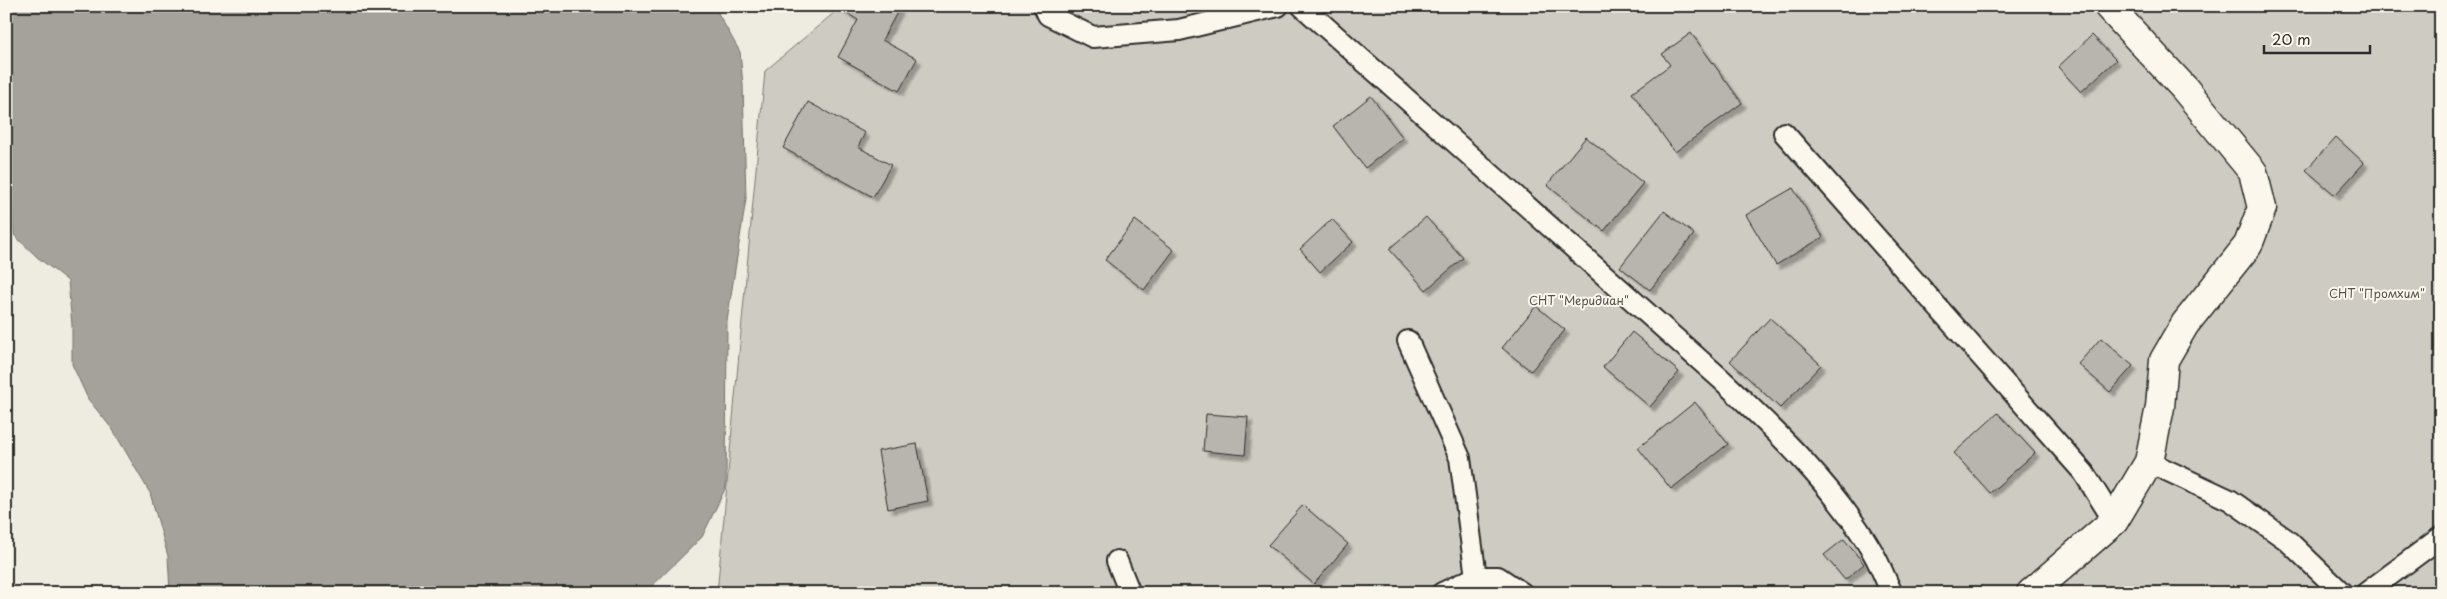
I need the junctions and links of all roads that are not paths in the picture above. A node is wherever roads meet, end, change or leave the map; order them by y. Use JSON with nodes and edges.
{"nodes":[{"id":1,"x":1044,"y":6,"type":"edge"},
{"id":2,"x":1278,"y":6,"type":"edge"},
{"id":3,"x":1302,"y":6,"type":"edge"},
{"id":4,"x":2108,"y":6,"type":"edge"},
{"id":5,"x":1784,"y":133,"type":"dead end"},
{"id":6,"x":1408,"y":340,"type":"dead end"},
{"id":7,"x":2149,"y":462,"type":"junction"},
{"id":8,"x":2114,"y":521,"type":"junction"},
{"id":9,"x":2441,"y":537,"type":"edge"},
{"id":10,"x":1117,"y":561,"type":"dead end"},
{"id":11,"x":1476,"y":577,"type":"junction"},
{"id":12,"x":2376,"y":590,"type":"edge"},
{"id":13,"x":1130,"y":593,"type":"edge"},
{"id":14,"x":1442,"y":593,"type":"edge"},
{"id":15,"x":1522,"y":593,"type":"edge"},
{"id":16,"x":1892,"y":593,"type":"edge"},
{"id":17,"x":2031,"y":593,"type":"edge"},
{"id":18,"x":2342,"y":593,"type":"edge"}],
"edges":[{"from":1,"to":2,"type":"lane"},
{"from":3,"to":16,"type":"lane"},
{"from":4,"to":7,"type":"street"},
{"from":5,"to":8,"type":"lane"},
{"from":6,"to":11,"type":"lane"},
{"from":7,"to":8,"type":"street"},
{"from":7,"to":18,"type":"lane"},
{"from":8,"to":17,"type":"street"},
{"from":9,"to":12,"type":"lane"},
{"from":10,"to":13,"type":"lane"},
{"from":11,"to":14,"type":"lane"},
{"from":11,"to":15,"type":"lane"}]}
